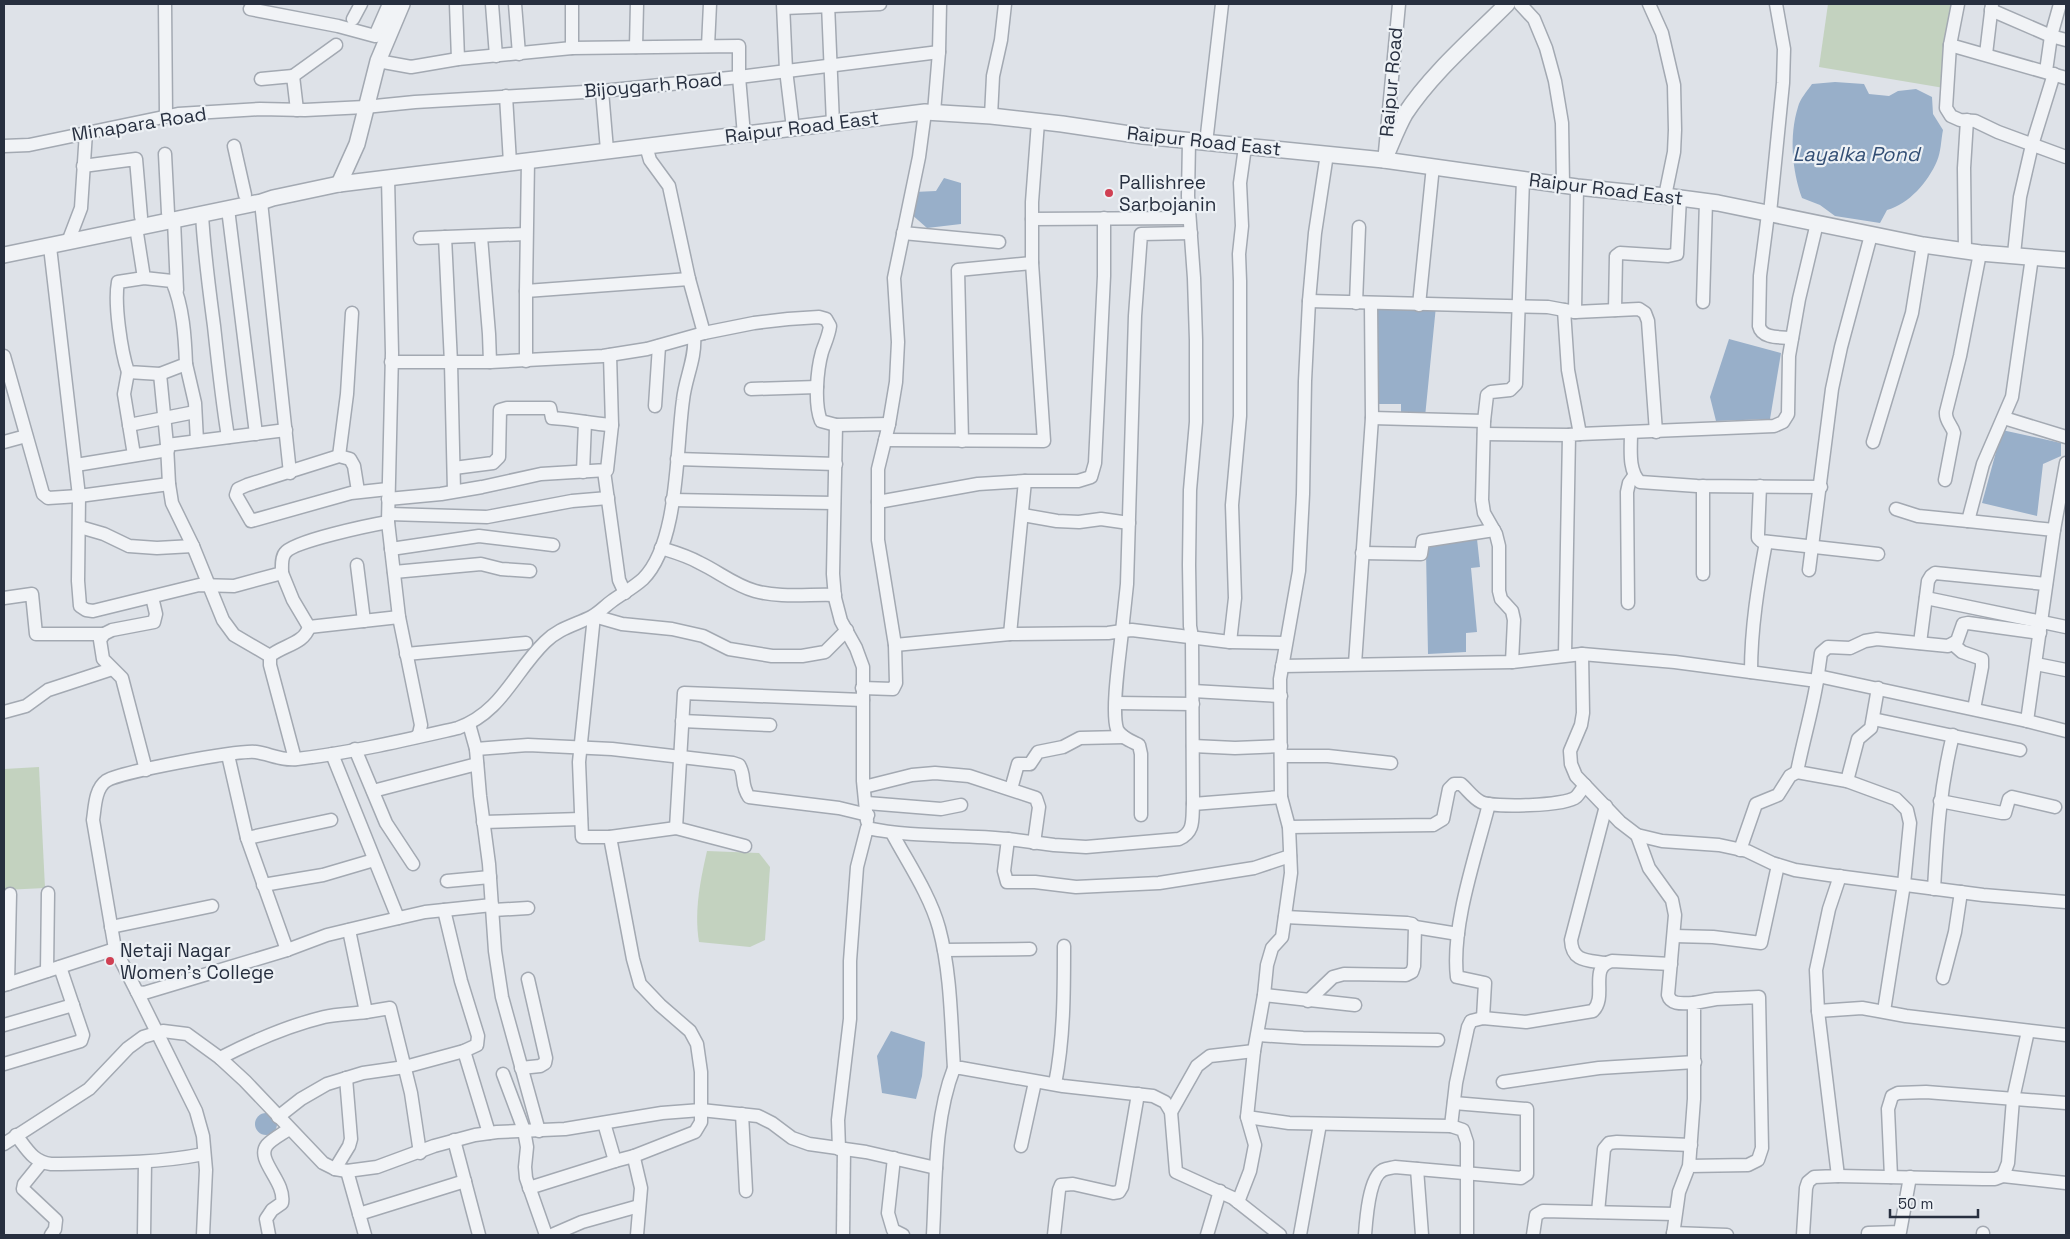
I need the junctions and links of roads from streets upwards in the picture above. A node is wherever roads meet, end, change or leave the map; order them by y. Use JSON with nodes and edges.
{"nodes":[{"id":1,"x":165,"y":4,"type":"edge"},
{"id":2,"x":361,"y":4,"type":"edge"},
{"id":3,"x":389,"y":4,"type":"edge"},
{"id":4,"x":402,"y":4,"type":"edge"},
{"id":5,"x":456,"y":4,"type":"edge"},
{"id":6,"x":492,"y":4,"type":"edge"},
{"id":7,"x":515,"y":4,"type":"edge"},
{"id":8,"x":572,"y":4,"type":"edge"},
{"id":9,"x":637,"y":4,"type":"edge"},
{"id":10,"x":710,"y":4,"type":"edge"},
{"id":11,"x":828,"y":4,"type":"edge"},
{"id":12,"x":880,"y":4,"type":"edge"},
{"id":13,"x":940,"y":4,"type":"edge"},
{"id":14,"x":1005,"y":4,"type":"edge"},
{"id":15,"x":1222,"y":4,"type":"edge"},
{"id":16,"x":1399,"y":4,"type":"edge"},
{"id":17,"x":1507,"y":4,"type":"edge"},
{"id":18,"x":1520,"y":4,"type":"edge"},
{"id":19,"x":1649,"y":4,"type":"edge"},
{"id":20,"x":1776,"y":4,"type":"edge"},
{"id":21,"x":1958,"y":4,"type":"edge"},
{"id":22,"x":2060,"y":4,"type":"edge"},
{"id":23,"x":784,"y":6,"type":"edge"},
{"id":24,"x":1992,"y":7,"type":"edge"},
{"id":25,"x":250,"y":9,"type":"dead end"},
{"id":26,"x":353,"y":18,"type":"dead end"},
{"id":27,"x":2051,"y":36,"type":"junction"},
{"id":28,"x":2066,"y":40,"type":"edge"},
{"id":29,"x":336,"y":45,"type":"dead end"},
{"id":30,"x":1950,"y":45,"type":"junction"},
{"id":31,"x":708,"y":46,"type":"junction"},
{"id":32,"x":636,"y":47,"type":"junction"},
{"id":33,"x":572,"y":48,"type":"junction"},
{"id":34,"x":940,"y":52,"type":"junction"},
{"id":35,"x":519,"y":54,"type":"junction"},
{"id":36,"x":1986,"y":54,"type":"junction"},
{"id":37,"x":496,"y":56,"type":"junction"},
{"id":38,"x":458,"y":59,"type":"junction"},
{"id":39,"x":378,"y":61,"type":"junction"},
{"id":40,"x":831,"y":64,"type":"junction"},
{"id":41,"x":786,"y":70,"type":"junction"},
{"id":42,"x":2050,"y":72,"type":"junction"},
{"id":43,"x":293,"y":76,"type":"junction"},
{"id":44,"x":738,"y":77,"type":"junction"},
{"id":45,"x":2066,"y":78,"type":"edge"},
{"id":46,"x":261,"y":79,"type":"dead end"},
{"id":47,"x":602,"y":91,"type":"junction"},
{"id":48,"x":506,"y":96,"type":"junction"},
{"id":49,"x":366,"y":107,"type":"junction"},
{"id":50,"x":297,"y":110,"type":"junction"},
{"id":51,"x":930,"y":112,"type":"junction"},
{"id":52,"x":166,"y":116,"type":"junction"},
{"id":53,"x":991,"y":116,"type":"junction"},
{"id":54,"x":1967,"y":120,"type":"junction"},
{"id":55,"x":1038,"y":122,"type":"junction"},
{"id":56,"x":833,"y":124,"type":"junction"},
{"id":57,"x":794,"y":128,"type":"junction"},
{"id":58,"x":86,"y":132,"type":"junction"},
{"id":59,"x":744,"y":134,"type":"junction"},
{"id":60,"x":1189,"y":141,"type":"junction"},
{"id":61,"x":1206,"y":143,"type":"junction"},
{"id":62,"x":2032,"y":145,"type":"junction"},
{"id":63,"x":4,"y":146,"type":"edge"},
{"id":64,"x":234,"y":146,"type":"dead end"},
{"id":65,"x":646,"y":146,"type":"junction"},
{"id":66,"x":1245,"y":146,"type":"junction"},
{"id":67,"x":607,"y":150,"type":"junction"},
{"id":68,"x":165,"y":154,"type":"dead end"},
{"id":69,"x":1327,"y":154,"type":"junction"},
{"id":70,"x":2066,"y":157,"type":"edge"},
{"id":71,"x":528,"y":160,"type":"junction"},
{"id":72,"x":1384,"y":160,"type":"junction"},
{"id":73,"x":510,"y":162,"type":"junction"},
{"id":74,"x":83,"y":166,"type":"junction"},
{"id":75,"x":1433,"y":166,"type":"junction"},
{"id":76,"x":388,"y":178,"type":"junction"},
{"id":77,"x":1523,"y":180,"type":"junction"},
{"id":78,"x":339,"y":184,"type":"junction"},
{"id":79,"x":1570,"y":186,"type":"junction"},
{"id":80,"x":245,"y":195,"type":"dead end"},
{"id":81,"x":1672,"y":197,"type":"junction"},
{"id":82,"x":1706,"y":201,"type":"junction"},
{"id":83,"x":261,"y":202,"type":"junction"},
{"id":84,"x":228,"y":209,"type":"junction"},
{"id":85,"x":1769,"y":213,"type":"junction"},
{"id":86,"x":202,"y":214,"type":"junction"},
{"id":87,"x":171,"y":217,"type":"junction"},
{"id":88,"x":1104,"y":218,"type":"junction"},
{"id":89,"x":1190,"y":218,"type":"junction"},
{"id":90,"x":1032,"y":219,"type":"junction"},
{"id":91,"x":138,"y":222,"type":"junction"},
{"id":92,"x":1817,"y":223,"type":"junction"},
{"id":93,"x":1359,"y":227,"type":"dead end"},
{"id":94,"x":903,"y":233,"type":"junction"},
{"id":95,"x":1191,"y":233,"type":"junction"},
{"id":96,"x":526,"y":234,"type":"junction"},
{"id":97,"x":1870,"y":235,"type":"junction"},
{"id":98,"x":481,"y":237,"type":"junction"},
{"id":99,"x":420,"y":238,"type":"dead end"},
{"id":100,"x":445,"y":238,"type":"junction"},
{"id":101,"x":68,"y":242,"type":"junction"},
{"id":102,"x":999,"y":242,"type":"dead end"},
{"id":103,"x":1923,"y":245,"type":"junction"},
{"id":104,"x":50,"y":247,"type":"junction"},
{"id":105,"x":1972,"y":252,"type":"junction"},
{"id":106,"x":2014,"y":254,"type":"junction"},
{"id":107,"x":4,"y":255,"type":"edge"},
{"id":108,"x":2032,"y":257,"type":"junction"},
{"id":109,"x":2066,"y":258,"type":"edge"},
{"id":110,"x":1032,"y":263,"type":"junction"},
{"id":111,"x":144,"y":278,"type":"junction"},
{"id":112,"x":689,"y":279,"type":"junction"},
{"id":113,"x":526,"y":291,"type":"junction"},
{"id":114,"x":177,"y":292,"type":"junction"},
{"id":115,"x":1309,"y":301,"type":"junction"},
{"id":116,"x":1703,"y":302,"type":"dead end"},
{"id":117,"x":1356,"y":303,"type":"junction"},
{"id":118,"x":1371,"y":304,"type":"junction"},
{"id":119,"x":1419,"y":304,"type":"junction"},
{"id":120,"x":1517,"y":306,"type":"junction"},
{"id":121,"x":1615,"y":310,"type":"junction"},
{"id":122,"x":1569,"y":311,"type":"junction"},
{"id":123,"x":352,"y":313,"type":"dead end"},
{"id":124,"x":699,"y":335,"type":"junction"},
{"id":125,"x":1792,"y":338,"type":"junction"},
{"id":126,"x":659,"y":346,"type":"junction"},
{"id":127,"x":610,"y":355,"type":"junction"},
{"id":128,"x":4,"y":356,"type":"edge"},
{"id":129,"x":526,"y":361,"type":"junction"},
{"id":130,"x":391,"y":362,"type":"junction"},
{"id":131,"x":490,"y":362,"type":"junction"},
{"id":132,"x":451,"y":363,"type":"junction"},
{"id":133,"x":186,"y":364,"type":"junction"},
{"id":134,"x":128,"y":372,"type":"junction"},
{"id":135,"x":160,"y":374,"type":"junction"},
{"id":136,"x":818,"y":387,"type":"junction"},
{"id":137,"x":751,"y":389,"type":"dead end"},
{"id":138,"x":655,"y":406,"type":"dead end"},
{"id":139,"x":195,"y":412,"type":"junction"},
{"id":140,"x":164,"y":417,"type":"junction"},
{"id":141,"x":1372,"y":418,"type":"junction"},
{"id":142,"x":2004,"y":418,"type":"junction"},
{"id":143,"x":585,"y":422,"type":"junction"},
{"id":144,"x":889,"y":424,"type":"junction"},
{"id":145,"x":129,"y":425,"type":"junction"},
{"id":146,"x":612,"y":425,"type":"junction"},
{"id":147,"x":836,"y":425,"type":"junction"},
{"id":148,"x":1484,"y":428,"type":"junction"},
{"id":149,"x":286,"y":430,"type":"junction"},
{"id":150,"x":1656,"y":432,"type":"junction"},
{"id":151,"x":256,"y":434,"type":"junction"},
{"id":152,"x":1630,"y":434,"type":"junction"},
{"id":153,"x":1574,"y":435,"type":"junction"},
{"id":154,"x":26,"y":436,"type":"junction"},
{"id":155,"x":228,"y":437,"type":"junction"},
{"id":156,"x":2066,"y":437,"type":"edge"},
{"id":157,"x":885,"y":440,"type":"junction"},
{"id":158,"x":197,"y":441,"type":"junction"},
{"id":159,"x":962,"y":441,"type":"junction"},
{"id":160,"x":4,"y":442,"type":"edge"},
{"id":161,"x":1873,"y":442,"type":"dead end"},
{"id":162,"x":167,"y":447,"type":"junction"},
{"id":163,"x":134,"y":455,"type":"junction"},
{"id":164,"x":339,"y":456,"type":"junction"},
{"id":165,"x":677,"y":459,"type":"junction"},
{"id":166,"x":2066,"y":463,"type":"edge"},
{"id":167,"x":836,"y":464,"type":"junction"},
{"id":168,"x":76,"y":465,"type":"junction"},
{"id":169,"x":454,"y":468,"type":"junction"},
{"id":170,"x":604,"y":471,"type":"junction"},
{"id":171,"x":583,"y":472,"type":"junction"},
{"id":172,"x":290,"y":473,"type":"junction"},
{"id":173,"x":1634,"y":476,"type":"junction"},
{"id":174,"x":1945,"y":480,"type":"dead end"},
{"id":175,"x":1025,"y":481,"type":"junction"},
{"id":176,"x":169,"y":484,"type":"junction"},
{"id":177,"x":1703,"y":486,"type":"junction"},
{"id":178,"x":1760,"y":486,"type":"junction"},
{"id":179,"x":1820,"y":487,"type":"junction"},
{"id":180,"x":358,"y":492,"type":"junction"},
{"id":181,"x":454,"y":492,"type":"junction"},
{"id":182,"x":388,"y":494,"type":"junction"},
{"id":183,"x":79,"y":496,"type":"junction"},
{"id":184,"x":608,"y":498,"type":"junction"},
{"id":185,"x":672,"y":500,"type":"junction"},
{"id":186,"x":878,"y":502,"type":"junction"},
{"id":187,"x":834,"y":503,"type":"junction"},
{"id":188,"x":1896,"y":509,"type":"dead end"},
{"id":189,"x":1022,"y":515,"type":"junction"},
{"id":190,"x":389,"y":518,"type":"junction"},
{"id":191,"x":1968,"y":521,"type":"junction"},
{"id":192,"x":1128,"y":523,"type":"junction"},
{"id":193,"x":80,"y":527,"type":"junction"},
{"id":194,"x":1494,"y":530,"type":"junction"},
{"id":195,"x":2054,"y":530,"type":"junction"},
{"id":196,"x":1766,"y":542,"type":"junction"},
{"id":197,"x":553,"y":545,"type":"dead end"},
{"id":198,"x":193,"y":546,"type":"junction"},
{"id":199,"x":1812,"y":547,"type":"junction"},
{"id":200,"x":661,"y":548,"type":"junction"},
{"id":201,"x":391,"y":549,"type":"junction"},
{"id":202,"x":1362,"y":553,"type":"junction"},
{"id":203,"x":1878,"y":554,"type":"dead end"},
{"id":204,"x":357,"y":565,"type":"dead end"},
{"id":205,"x":1809,"y":570,"type":"dead end"},
{"id":206,"x":530,"y":571,"type":"dead end"},
{"id":207,"x":394,"y":572,"type":"junction"},
{"id":208,"x":282,"y":573,"type":"junction"},
{"id":209,"x":1703,"y":574,"type":"dead end"},
{"id":210,"x":2046,"y":584,"type":"junction"},
{"id":211,"x":208,"y":585,"type":"junction"},
{"id":212,"x":625,"y":593,"type":"junction"},
{"id":213,"x":835,"y":595,"type":"junction"},
{"id":214,"x":152,"y":597,"type":"junction"},
{"id":215,"x":4,"y":598,"type":"edge"},
{"id":216,"x":1926,"y":598,"type":"junction"},
{"id":217,"x":1628,"y":603,"type":"dead end"},
{"id":218,"x":594,"y":616,"type":"junction"},
{"id":219,"x":399,"y":617,"type":"junction"},
{"id":220,"x":364,"y":621,"type":"junction"},
{"id":221,"x":309,"y":626,"type":"junction"},
{"id":222,"x":2041,"y":627,"type":"junction"},
{"id":223,"x":2066,"y":627,"type":"edge"},
{"id":224,"x":847,"y":630,"type":"junction"},
{"id":225,"x":1122,"y":631,"type":"junction"},
{"id":226,"x":104,"y":634,"type":"junction"},
{"id":227,"x":1010,"y":634,"type":"junction"},
{"id":228,"x":1192,"y":637,"type":"junction"},
{"id":229,"x":1230,"y":642,"type":"junction"},
{"id":230,"x":1920,"y":642,"type":"junction"},
{"id":231,"x":526,"y":643,"type":"dead end"},
{"id":232,"x":1285,"y":643,"type":"junction"},
{"id":233,"x":895,"y":645,"type":"junction"},
{"id":234,"x":1954,"y":645,"type":"junction"},
{"id":235,"x":406,"y":654,"type":"junction"},
{"id":236,"x":1582,"y":654,"type":"junction"},
{"id":237,"x":270,"y":656,"type":"junction"},
{"id":238,"x":1565,"y":656,"type":"junction"},
{"id":239,"x":1512,"y":662,"type":"junction"},
{"id":240,"x":1356,"y":664,"type":"junction"},
{"id":241,"x":2036,"y":664,"type":"junction"},
{"id":242,"x":1282,"y":666,"type":"junction"},
{"id":243,"x":112,"y":669,"type":"junction"},
{"id":244,"x":2066,"y":670,"type":"edge"},
{"id":245,"x":1751,"y":672,"type":"junction"},
{"id":246,"x":1818,"y":679,"type":"junction"},
{"id":247,"x":1878,"y":688,"type":"junction"},
{"id":248,"x":862,"y":694,"type":"junction"},
{"id":249,"x":1281,"y":696,"type":"junction"},
{"id":250,"x":1193,"y":698,"type":"junction"},
{"id":251,"x":1116,"y":703,"type":"junction"},
{"id":252,"x":1974,"y":709,"type":"junction"},
{"id":253,"x":4,"y":712,"type":"edge"},
{"id":254,"x":1873,"y":719,"type":"junction"},
{"id":255,"x":682,"y":721,"type":"junction"},
{"id":256,"x":2027,"y":721,"type":"junction"},
{"id":257,"x":469,"y":724,"type":"junction"},
{"id":258,"x":770,"y":725,"type":"dead end"},
{"id":259,"x":2066,"y":731,"type":"edge"},
{"id":260,"x":1953,"y":735,"type":"junction"},
{"id":261,"x":416,"y":737,"type":"junction"},
{"id":262,"x":1124,"y":737,"type":"junction"},
{"id":263,"x":1193,"y":746,"type":"junction"},
{"id":264,"x":582,"y":747,"type":"junction"},
{"id":265,"x":476,"y":748,"type":"junction"},
{"id":266,"x":355,"y":749,"type":"junction"},
{"id":267,"x":2020,"y":750,"type":"dead end"},
{"id":268,"x":1281,"y":751,"type":"junction"},
{"id":269,"x":332,"y":754,"type":"junction"},
{"id":270,"x":228,"y":755,"type":"junction"},
{"id":271,"x":680,"y":758,"type":"junction"},
{"id":272,"x":295,"y":759,"type":"junction"},
{"id":273,"x":1391,"y":763,"type":"dead end"},
{"id":274,"x":477,"y":764,"type":"junction"},
{"id":275,"x":146,"y":770,"type":"junction"},
{"id":276,"x":1797,"y":772,"type":"junction"},
{"id":277,"x":1847,"y":781,"type":"junction"},
{"id":278,"x":1585,"y":785,"type":"junction"},
{"id":279,"x":864,"y":787,"type":"junction"},
{"id":280,"x":1010,"y":789,"type":"junction"},
{"id":281,"x":373,"y":791,"type":"junction"},
{"id":282,"x":1281,"y":797,"type":"junction"},
{"id":283,"x":1940,"y":801,"type":"junction"},
{"id":284,"x":1193,"y":804,"type":"junction"},
{"id":285,"x":1489,"y":804,"type":"junction"},
{"id":286,"x":961,"y":805,"type":"dead end"},
{"id":287,"x":1606,"y":806,"type":"junction"},
{"id":288,"x":2055,"y":806,"type":"dead end"},
{"id":289,"x":867,"y":815,"type":"junction"},
{"id":290,"x":1140,"y":815,"type":"dead end"},
{"id":291,"x":581,"y":819,"type":"junction"},
{"id":292,"x":331,"y":820,"type":"dead end"},
{"id":293,"x":483,"y":822,"type":"junction"},
{"id":294,"x":1289,"y":827,"type":"junction"},
{"id":295,"x":676,"y":828,"type":"junction"},
{"id":296,"x":892,"y":833,"type":"junction"},
{"id":297,"x":1637,"y":835,"type":"junction"},
{"id":298,"x":610,"y":837,"type":"junction"},
{"id":299,"x":248,"y":838,"type":"junction"},
{"id":300,"x":1008,"y":839,"type":"junction"},
{"id":301,"x":1034,"y":843,"type":"junction"},
{"id":302,"x":745,"y":846,"type":"dead end"},
{"id":303,"x":1740,"y":850,"type":"junction"},
{"id":304,"x":1290,"y":856,"type":"junction"},
{"id":305,"x":374,"y":860,"type":"junction"},
{"id":306,"x":413,"y":864,"type":"dead end"},
{"id":307,"x":1778,"y":864,"type":"junction"},
{"id":308,"x":1840,"y":876,"type":"junction"},
{"id":309,"x":490,"y":878,"type":"junction"},
{"id":310,"x":447,"y":880,"type":"dead end"},
{"id":311,"x":1904,"y":884,"type":"junction"},
{"id":312,"x":263,"y":885,"type":"junction"},
{"id":313,"x":1934,"y":889,"type":"junction"},
{"id":314,"x":1961,"y":892,"type":"junction"},
{"id":315,"x":10,"y":894,"type":"dead end"},
{"id":316,"x":48,"y":894,"type":"dead end"},
{"id":317,"x":2066,"y":902,"type":"edge"},
{"id":318,"x":212,"y":906,"type":"dead end"},
{"id":319,"x":493,"y":908,"type":"junction"},
{"id":320,"x":528,"y":908,"type":"dead end"},
{"id":321,"x":444,"y":910,"type":"junction"},
{"id":322,"x":1286,"y":917,"type":"junction"},
{"id":323,"x":398,"y":918,"type":"junction"},
{"id":324,"x":111,"y":927,"type":"junction"},
{"id":325,"x":1415,"y":927,"type":"junction"},
{"id":326,"x":349,"y":930,"type":"junction"},
{"id":327,"x":1458,"y":934,"type":"junction"},
{"id":328,"x":1674,"y":936,"type":"junction"},
{"id":329,"x":1064,"y":946,"type":"dead end"},
{"id":330,"x":115,"y":949,"type":"junction"},
{"id":331,"x":1030,"y":949,"type":"dead end"},
{"id":332,"x":287,"y":950,"type":"junction"},
{"id":333,"x":944,"y":950,"type":"junction"},
{"id":334,"x":1605,"y":963,"type":"junction"},
{"id":335,"x":1671,"y":964,"type":"junction"},
{"id":336,"x":60,"y":967,"type":"junction"},
{"id":337,"x":47,"y":971,"type":"junction"},
{"id":338,"x":1943,"y":978,"type":"dead end"},
{"id":339,"x":528,"y":979,"type":"dead end"},
{"id":340,"x":6,"y":984,"type":"edge"},
{"id":341,"x":138,"y":992,"type":"junction"},
{"id":342,"x":1264,"y":995,"type":"junction"},
{"id":343,"x":1308,"y":1001,"type":"junction"},
{"id":344,"x":1694,"y":1003,"type":"junction"},
{"id":345,"x":73,"y":1005,"type":"junction"},
{"id":346,"x":1355,"y":1005,"type":"dead end"},
{"id":347,"x":1818,"y":1011,"type":"junction"},
{"id":348,"x":1884,"y":1011,"type":"junction"},
{"id":349,"x":366,"y":1012,"type":"junction"},
{"id":350,"x":1483,"y":1018,"type":"junction"},
{"id":351,"x":4,"y":1025,"type":"edge"},
{"id":352,"x":2028,"y":1031,"type":"junction"},
{"id":353,"x":159,"y":1033,"type":"junction"},
{"id":354,"x":1258,"y":1034,"type":"junction"},
{"id":355,"x":2066,"y":1035,"type":"edge"},
{"id":356,"x":1438,"y":1040,"type":"dead end"},
{"id":357,"x":464,"y":1050,"type":"junction"},
{"id":358,"x":1254,"y":1051,"type":"junction"},
{"id":359,"x":220,"y":1058,"type":"junction"},
{"id":360,"x":1695,"y":1062,"type":"junction"},
{"id":361,"x":4,"y":1064,"type":"edge"},
{"id":362,"x":405,"y":1067,"type":"junction"},
{"id":363,"x":522,"y":1068,"type":"junction"},
{"id":364,"x":954,"y":1068,"type":"junction"},
{"id":365,"x":503,"y":1074,"type":"dead end"},
{"id":366,"x":346,"y":1078,"type":"junction"},
{"id":367,"x":1035,"y":1082,"type":"junction"},
{"id":368,"x":1503,"y":1082,"type":"dead end"},
{"id":369,"x":1055,"y":1084,"type":"junction"},
{"id":370,"x":1138,"y":1094,"type":"junction"},
{"id":371,"x":2013,"y":1098,"type":"junction"},
{"id":372,"x":1454,"y":1102,"type":"junction"},
{"id":373,"x":2066,"y":1103,"type":"edge"},
{"id":374,"x":701,"y":1110,"type":"junction"},
{"id":375,"x":1171,"y":1112,"type":"junction"},
{"id":376,"x":742,"y":1114,"type":"junction"},
{"id":377,"x":278,"y":1117,"type":"junction"},
{"id":378,"x":1247,"y":1117,"type":"junction"},
{"id":379,"x":604,"y":1123,"type":"junction"},
{"id":380,"x":1320,"y":1124,"type":"junction"},
{"id":381,"x":1451,"y":1126,"type":"junction"},
{"id":382,"x":289,"y":1129,"type":"junction"},
{"id":383,"x":524,"y":1130,"type":"junction"},
{"id":384,"x":539,"y":1131,"type":"junction"},
{"id":385,"x":489,"y":1133,"type":"junction"},
{"id":386,"x":16,"y":1135,"type":"junction"},
{"id":387,"x":454,"y":1140,"type":"junction"},
{"id":388,"x":4,"y":1144,"type":"edge"},
{"id":389,"x":1691,"y":1145,"type":"junction"},
{"id":390,"x":1021,"y":1146,"type":"dead end"},
{"id":391,"x":842,"y":1149,"type":"junction"},
{"id":392,"x":420,"y":1153,"type":"junction"},
{"id":393,"x":204,"y":1154,"type":"junction"},
{"id":394,"x":634,"y":1156,"type":"junction"},
{"id":395,"x":894,"y":1158,"type":"junction"},
{"id":396,"x":615,"y":1161,"type":"junction"},
{"id":397,"x":145,"y":1162,"type":"junction"},
{"id":398,"x":42,"y":1163,"type":"junction"},
{"id":399,"x":1690,"y":1166,"type":"junction"},
{"id":400,"x":936,"y":1168,"type":"junction"},
{"id":401,"x":1417,"y":1169,"type":"junction"},
{"id":402,"x":341,"y":1170,"type":"junction"},
{"id":403,"x":1468,"y":1173,"type":"junction"},
{"id":404,"x":1838,"y":1176,"type":"junction"},
{"id":405,"x":2003,"y":1176,"type":"junction"},
{"id":406,"x":1891,"y":1177,"type":"junction"},
{"id":407,"x":1910,"y":1177,"type":"junction"},
{"id":408,"x":465,"y":1181,"type":"junction"},
{"id":409,"x":2066,"y":1183,"type":"edge"},
{"id":410,"x":529,"y":1188,"type":"junction"},
{"id":411,"x":746,"y":1191,"type":"dead end"},
{"id":412,"x":1220,"y":1191,"type":"junction"},
{"id":413,"x":1238,"y":1202,"type":"junction"},
{"id":414,"x":639,"y":1206,"type":"junction"},
{"id":415,"x":1598,"y":1212,"type":"junction"},
{"id":416,"x":359,"y":1214,"type":"junction"},
{"id":417,"x":1675,"y":1214,"type":"junction"},
{"id":418,"x":1673,"y":1234,"type":"edge"},
{"id":419,"x":51,"y":1235,"type":"edge"},
{"id":420,"x":144,"y":1235,"type":"edge"},
{"id":421,"x":203,"y":1235,"type":"edge"},
{"id":422,"x":269,"y":1235,"type":"edge"},
{"id":423,"x":366,"y":1235,"type":"edge"},
{"id":424,"x":479,"y":1235,"type":"edge"},
{"id":425,"x":546,"y":1235,"type":"edge"},
{"id":426,"x":552,"y":1235,"type":"edge"},
{"id":427,"x":637,"y":1235,"type":"edge"},
{"id":428,"x":843,"y":1235,"type":"edge"},
{"id":429,"x":903,"y":1235,"type":"edge"},
{"id":430,"x":932,"y":1235,"type":"edge"},
{"id":431,"x":1054,"y":1235,"type":"edge"},
{"id":432,"x":1207,"y":1235,"type":"edge"},
{"id":433,"x":1280,"y":1235,"type":"edge"},
{"id":434,"x":1300,"y":1235,"type":"edge"},
{"id":435,"x":1365,"y":1235,"type":"edge"},
{"id":436,"x":1422,"y":1235,"type":"edge"},
{"id":437,"x":1467,"y":1235,"type":"edge"},
{"id":438,"x":1533,"y":1235,"type":"edge"},
{"id":439,"x":1727,"y":1235,"type":"edge"},
{"id":440,"x":1803,"y":1235,"type":"edge"},
{"id":441,"x":1868,"y":1235,"type":"edge"}],
"edges":[{"from":1,"to":52,"type":"street"},
{"from":2,"to":26,"type":"street"},
{"from":3,"to":25,"type":"street"},
{"from":4,"to":39,"type":"street"},
{"from":5,"to":38,"type":"street"},
{"from":6,"to":37,"type":"street"},
{"from":7,"to":35,"type":"street"},
{"from":8,"to":33,"type":"street"},
{"from":9,"to":32,"type":"street"},
{"from":10,"to":31,"type":"street"},
{"from":11,"to":12,"type":"street"},
{"from":11,"to":23,"type":"street"},
{"from":11,"to":40,"type":"street"},
{"from":13,"to":34,"type":"street"},
{"from":14,"to":53,"type":"street"},
{"from":15,"to":61,"type":"street"},
{"from":16,"to":72,"type":"street","name":"Raipur Road"},
{"from":17,"to":72,"type":"street"},
{"from":18,"to":79,"type":"street"},
{"from":19,"to":81,"type":"street"},
{"from":20,"to":85,"type":"street"},
{"from":21,"to":30,"type":"street"},
{"from":22,"to":27,"type":"street"},
{"from":23,"to":41,"type":"street"},
{"from":24,"to":27,"type":"street"},
{"from":24,"to":36,"type":"street"},
{"from":27,"to":28,"type":"street"},
{"from":27,"to":42,"type":"street"},
{"from":29,"to":43,"type":"street"},
{"from":30,"to":36,"type":"street"},
{"from":30,"to":54,"type":"street"},
{"from":31,"to":32,"type":"street"},
{"from":31,"to":44,"type":"street"},
{"from":32,"to":33,"type":"street"},
{"from":33,"to":35,"type":"street"},
{"from":34,"to":40,"type":"street","name":"Bijoygarh Road"},
{"from":34,"to":51,"type":"street"},
{"from":35,"to":37,"type":"street"},
{"from":36,"to":42,"type":"street"},
{"from":37,"to":38,"type":"street"},
{"from":38,"to":39,"type":"street"},
{"from":39,"to":49,"type":"street"},
{"from":40,"to":41,"type":"street","name":"Bijoygarh Road"},
{"from":40,"to":56,"type":"street"},
{"from":41,"to":44,"type":"street","name":"Bijoygarh Road"},
{"from":41,"to":57,"type":"street"},
{"from":42,"to":45,"type":"street"},
{"from":42,"to":62,"type":"street"},
{"from":43,"to":46,"type":"street"},
{"from":43,"to":50,"type":"street"},
{"from":44,"to":47,"type":"street","name":"Bijoygarh Road"},
{"from":44,"to":59,"type":"street"},
{"from":47,"to":48,"type":"street","name":"Bijoygarh Road"},
{"from":47,"to":67,"type":"street"},
{"from":48,"to":49,"type":"street","name":"Bijoygarh Road"},
{"from":48,"to":73,"type":"street"},
{"from":49,"to":50,"type":"street","name":"Minapara Road"},
{"from":49,"to":78,"type":"street"},
{"from":50,"to":52,"type":"street","name":"Minapara Road"},
{"from":51,"to":53,"type":"street","name":"Raipur Road East"},
{"from":51,"to":56,"type":"street","name":"Raipur Road East"},
{"from":51,"to":94,"type":"street"},
{"from":52,"to":58,"type":"street","name":"Minapara Road"},
{"from":53,"to":55,"type":"street","name":"Raipur Road East"},
{"from":54,"to":62,"type":"street"},
{"from":54,"to":105,"type":"street"},
{"from":55,"to":60,"type":"street","name":"Raipur Road East"},
{"from":55,"to":90,"type":"street"},
{"from":56,"to":57,"type":"street","name":"Raipur Road East"},
{"from":57,"to":59,"type":"street","name":"Raipur Road East"},
{"from":58,"to":63,"type":"street","name":"Minapara Road"},
{"from":58,"to":74,"type":"street"},
{"from":59,"to":65,"type":"street","name":"Raipur Road East"},
{"from":60,"to":61,"type":"street","name":"Raipur Road East"},
{"from":60,"to":89,"type":"street"},
{"from":61,"to":66,"type":"street","name":"Raipur Road East"},
{"from":62,"to":70,"type":"street"},
{"from":62,"to":106,"type":"street"},
{"from":64,"to":80,"type":"street"},
{"from":65,"to":67,"type":"street","name":"Raipur Road East"},
{"from":65,"to":112,"type":"street"},
{"from":66,"to":69,"type":"street","name":"Raipur Road East"},
{"from":66,"to":229,"type":"street"},
{"from":67,"to":71,"type":"street","name":"Raipur Road East"},
{"from":68,"to":87,"type":"street"},
{"from":69,"to":72,"type":"street","name":"Raipur Road East"},
{"from":69,"to":115,"type":"street"},
{"from":71,"to":73,"type":"street","name":"Raipur Road East"},
{"from":71,"to":96,"type":"street"},
{"from":72,"to":75,"type":"street","name":"Raipur Road East"},
{"from":73,"to":76,"type":"street","name":"Raipur Road East"},
{"from":74,"to":91,"type":"street"},
{"from":74,"to":101,"type":"street"},
{"from":75,"to":77,"type":"street","name":"Raipur Road East"},
{"from":75,"to":119,"type":"street"},
{"from":76,"to":78,"type":"street","name":"Raipur Road East"},
{"from":76,"to":130,"type":"street"},
{"from":77,"to":79,"type":"street","name":"Raipur Road East"},
{"from":77,"to":120,"type":"street"},
{"from":78,"to":83,"type":"street"},
{"from":79,"to":81,"type":"street","name":"Raipur Road East"},
{"from":79,"to":122,"type":"street"},
{"from":81,"to":82,"type":"street","name":"Raipur Road East"},
{"from":81,"to":121,"type":"street"},
{"from":82,"to":85,"type":"street","name":"Raipur Road East"},
{"from":82,"to":116,"type":"street"},
{"from":83,"to":84,"type":"street"},
{"from":83,"to":149,"type":"street"},
{"from":84,"to":86,"type":"street"},
{"from":84,"to":151,"type":"street"},
{"from":85,"to":92,"type":"street","name":"Raipur Road East"},
{"from":85,"to":125,"type":"street"},
{"from":86,"to":87,"type":"street"},
{"from":86,"to":155,"type":"street"},
{"from":87,"to":91,"type":"street"},
{"from":87,"to":114,"type":"street"},
{"from":88,"to":89,"type":"street"},
{"from":88,"to":90,"type":"street"},
{"from":88,"to":175,"type":"street"},
{"from":89,"to":95,"type":"street"},
{"from":90,"to":110,"type":"street"},
{"from":91,"to":101,"type":"street"},
{"from":91,"to":111,"type":"street"},
{"from":92,"to":97,"type":"street","name":"Raipur Road East"},
{"from":92,"to":125,"type":"street"},
{"from":93,"to":117,"type":"street"},
{"from":94,"to":102,"type":"street"},
{"from":94,"to":144,"type":"street"},
{"from":95,"to":192,"type":"street"},
{"from":95,"to":228,"type":"street"},
{"from":96,"to":98,"type":"street"},
{"from":96,"to":113,"type":"street"},
{"from":97,"to":103,"type":"street","name":"Raipur Road East"},
{"from":97,"to":179,"type":"street"},
{"from":98,"to":100,"type":"street"},
{"from":98,"to":131,"type":"street"},
{"from":99,"to":100,"type":"street"},
{"from":100,"to":132,"type":"street"},
{"from":101,"to":104,"type":"street"},
{"from":103,"to":105,"type":"street","name":"Raipur Road East"},
{"from":103,"to":161,"type":"street"},
{"from":104,"to":107,"type":"street"},
{"from":104,"to":168,"type":"street"},
{"from":105,"to":106,"type":"street","name":"Raipur Road East"},
{"from":105,"to":174,"type":"street"},
{"from":106,"to":108,"type":"street","name":"Raipur Road East"},
{"from":108,"to":109,"type":"street","name":"Raipur Road East"},
{"from":108,"to":142,"type":"street"},
{"from":110,"to":159,"type":"street"},
{"from":110,"to":159,"type":"street"},
{"from":111,"to":114,"type":"street"},
{"from":111,"to":134,"type":"street"},
{"from":112,"to":113,"type":"street"},
{"from":112,"to":124,"type":"street"},
{"from":113,"to":129,"type":"street"},
{"from":114,"to":133,"type":"street"},
{"from":115,"to":117,"type":"street"},
{"from":115,"to":232,"type":"street"},
{"from":117,"to":118,"type":"street"},
{"from":118,"to":119,"type":"street"},
{"from":118,"to":141,"type":"street"},
{"from":119,"to":120,"type":"street"},
{"from":120,"to":122,"type":"street"},
{"from":120,"to":148,"type":"street"},
{"from":121,"to":122,"type":"street"},
{"from":121,"to":150,"type":"street"},
{"from":122,"to":153,"type":"street"},
{"from":123,"to":164,"type":"street"},
{"from":124,"to":126,"type":"street"},
{"from":124,"to":136,"type":"street"},
{"from":124,"to":165,"type":"street"},
{"from":125,"to":150,"type":"street"},
{"from":126,"to":127,"type":"street"},
{"from":126,"to":138,"type":"street"},
{"from":127,"to":129,"type":"street"},
{"from":127,"to":146,"type":"street"},
{"from":128,"to":154,"type":"street"},
{"from":129,"to":131,"type":"street"},
{"from":130,"to":132,"type":"street"},
{"from":130,"to":182,"type":"street"},
{"from":131,"to":132,"type":"street"},
{"from":132,"to":169,"type":"street"},
{"from":133,"to":135,"type":"street"},
{"from":133,"to":139,"type":"street"},
{"from":134,"to":135,"type":"street"},
{"from":134,"to":145,"type":"street"},
{"from":135,"to":140,"type":"street"},
{"from":136,"to":137,"type":"street"},
{"from":136,"to":147,"type":"street"},
{"from":139,"to":140,"type":"street"},
{"from":139,"to":158,"type":"street"},
{"from":140,"to":145,"type":"street"},
{"from":140,"to":162,"type":"street"},
{"from":141,"to":148,"type":"street"},
{"from":141,"to":202,"type":"street"},
{"from":142,"to":156,"type":"street"},
{"from":142,"to":191,"type":"street"},
{"from":143,"to":146,"type":"street"},
{"from":143,"to":169,"type":"street"},
{"from":143,"to":171,"type":"street"},
{"from":144,"to":147,"type":"street"},
{"from":144,"to":157,"type":"street"},
{"from":145,"to":163,"type":"street"},
{"from":146,"to":170,"type":"street"},
{"from":147,"to":167,"type":"street"},
{"from":148,"to":153,"type":"street"},
{"from":148,"to":194,"type":"street"},
{"from":149,"to":151,"type":"street"},
{"from":149,"to":172,"type":"street"},
{"from":150,"to":152,"type":"street"},
{"from":151,"to":155,"type":"street"},
{"from":152,"to":153,"type":"street"},
{"from":152,"to":173,"type":"street"},
{"from":153,"to":238,"type":"street"},
{"from":154,"to":160,"type":"street"},
{"from":154,"to":183,"type":"street"},
{"from":155,"to":158,"type":"street"},
{"from":157,"to":159,"type":"street"},
{"from":157,"to":186,"type":"street"},
{"from":158,"to":162,"type":"street"},
{"from":162,"to":163,"type":"street"},
{"from":162,"to":176,"type":"street"},
{"from":163,"to":168,"type":"street"},
{"from":164,"to":172,"type":"street"},
{"from":164,"to":180,"type":"street"},
{"from":165,"to":167,"type":"street"},
{"from":165,"to":185,"type":"street"},
{"from":166,"to":195,"type":"street"},
{"from":167,"to":187,"type":"street"},
{"from":168,"to":183,"type":"street"},
{"from":169,"to":181,"type":"street"},
{"from":170,"to":171,"type":"street"},
{"from":170,"to":184,"type":"street"},
{"from":171,"to":181,"type":"street"},
{"from":172,"to":180,"type":"street"},
{"from":173,"to":177,"type":"street"},
{"from":173,"to":217,"type":"street"},
{"from":175,"to":186,"type":"street"},
{"from":175,"to":189,"type":"street"},
{"from":176,"to":183,"type":"street"},
{"from":176,"to":198,"type":"street"},
{"from":177,"to":178,"type":"street"},
{"from":177,"to":209,"type":"street"},
{"from":178,"to":179,"type":"street"},
{"from":178,"to":196,"type":"street"},
{"from":179,"to":199,"type":"street"},
{"from":180,"to":182,"type":"street"},
{"from":181,"to":182,"type":"street"},
{"from":182,"to":190,"type":"street"},
{"from":183,"to":193,"type":"street"},
{"from":184,"to":190,"type":"street"},
{"from":184,"to":212,"type":"street"},
{"from":185,"to":187,"type":"street"},
{"from":185,"to":200,"type":"street"},
{"from":186,"to":233,"type":"street"},
{"from":187,"to":213,"type":"street"},
{"from":188,"to":191,"type":"street"},
{"from":189,"to":192,"type":"street"},
{"from":189,"to":227,"type":"street"},
{"from":190,"to":201,"type":"street"},
{"from":190,"to":208,"type":"street"},
{"from":191,"to":195,"type":"street"},
{"from":192,"to":225,"type":"street"},
{"from":193,"to":198,"type":"street"},
{"from":193,"to":214,"type":"street"},
{"from":194,"to":202,"type":"street"},
{"from":194,"to":239,"type":"street"},
{"from":195,"to":210,"type":"street"},
{"from":196,"to":199,"type":"street"},
{"from":196,"to":245,"type":"street"},
{"from":197,"to":201,"type":"street"},
{"from":198,"to":211,"type":"street"},
{"from":199,"to":203,"type":"street"},
{"from":199,"to":205,"type":"street"},
{"from":200,"to":212,"type":"street"},
{"from":200,"to":213,"type":"street"},
{"from":201,"to":207,"type":"street"},
{"from":202,"to":240,"type":"street"},
{"from":204,"to":220,"type":"street"},
{"from":206,"to":207,"type":"street"},
{"from":207,"to":219,"type":"street"},
{"from":208,"to":211,"type":"street"},
{"from":208,"to":221,"type":"street"},
{"from":210,"to":216,"type":"street"},
{"from":210,"to":222,"type":"street"},
{"from":211,"to":214,"type":"street"},
{"from":211,"to":237,"type":"street"},
{"from":212,"to":218,"type":"street"},
{"from":213,"to":224,"type":"street"},
{"from":214,"to":226,"type":"street"},
{"from":215,"to":226,"type":"street"},
{"from":216,"to":222,"type":"street"},
{"from":216,"to":230,"type":"street"},
{"from":218,"to":224,"type":"street"},
{"from":218,"to":257,"type":"street"},
{"from":218,"to":264,"type":"street"},
{"from":219,"to":220,"type":"street"},
{"from":219,"to":235,"type":"street"},
{"from":220,"to":221,"type":"street"},
{"from":221,"to":237,"type":"street"},
{"from":222,"to":223,"type":"street"},
{"from":222,"to":234,"type":"street"},
{"from":222,"to":241,"type":"street"},
{"from":224,"to":248,"type":"street"},
{"from":225,"to":227,"type":"street"},
{"from":225,"to":228,"type":"street"},
{"from":225,"to":251,"type":"street"},
{"from":226,"to":243,"type":"street"},
{"from":227,"to":233,"type":"street"},
{"from":228,"to":229,"type":"street"},
{"from":228,"to":250,"type":"street"},
{"from":229,"to":232,"type":"street"},
{"from":230,"to":234,"type":"street"},
{"from":230,"to":246,"type":"street"},
{"from":231,"to":235,"type":"street"},
{"from":232,"to":242,"type":"street"},
{"from":233,"to":248,"type":"street"},
{"from":234,"to":252,"type":"street"},
{"from":235,"to":261,"type":"street"},
{"from":236,"to":238,"type":"street"},
{"from":236,"to":245,"type":"street"},
{"from":236,"to":278,"type":"street"},
{"from":237,"to":272,"type":"street"},
{"from":238,"to":239,"type":"street"},
{"from":239,"to":240,"type":"street"},
{"from":240,"to":242,"type":"street"},
{"from":241,"to":244,"type":"street"},
{"from":241,"to":256,"type":"street"},
{"from":242,"to":249,"type":"street"},
{"from":243,"to":253,"type":"street"},
{"from":243,"to":275,"type":"street"},
{"from":245,"to":246,"type":"street"},
{"from":246,"to":247,"type":"street"},
{"from":246,"to":276,"type":"street"},
{"from":247,"to":252,"type":"street"},
{"from":247,"to":254,"type":"street"},
{"from":248,"to":255,"type":"street"},
{"from":248,"to":279,"type":"street"},
{"from":249,"to":250,"type":"street"},
{"from":249,"to":268,"type":"street"},
{"from":250,"to":251,"type":"street"},
{"from":250,"to":263,"type":"street"},
{"from":251,"to":262,"type":"street"},
{"from":252,"to":256,"type":"street"},
{"from":254,"to":260,"type":"street"},
{"from":254,"to":277,"type":"street"},
{"from":255,"to":258,"type":"street"},
{"from":255,"to":271,"type":"street"},
{"from":256,"to":259,"type":"street"},
{"from":257,"to":261,"type":"street"},
{"from":257,"to":265,"type":"street"},
{"from":260,"to":267,"type":"street"},
{"from":260,"to":283,"type":"street"},
{"from":261,"to":266,"type":"street"},
{"from":262,"to":280,"type":"street"},
{"from":262,"to":290,"type":"street"},
{"from":263,"to":268,"type":"street"},
{"from":263,"to":284,"type":"street"},
{"from":264,"to":265,"type":"street"},
{"from":264,"to":271,"type":"street"},
{"from":264,"to":291,"type":"street"},
{"from":265,"to":274,"type":"street"},
{"from":266,"to":269,"type":"street"},
{"from":266,"to":281,"type":"street"},
{"from":268,"to":273,"type":"street"},
{"from":268,"to":282,"type":"street"},
{"from":269,"to":272,"type":"street"},
{"from":269,"to":305,"type":"street"},
{"from":270,"to":272,"type":"street"},
{"from":270,"to":275,"type":"street"},
{"from":270,"to":299,"type":"street"},
{"from":271,"to":289,"type":"street"},
{"from":271,"to":295,"type":"street"},
{"from":274,"to":281,"type":"street"},
{"from":274,"to":293,"type":"street"},
{"from":275,"to":324,"type":"street"},
{"from":276,"to":277,"type":"street"},
{"from":276,"to":303,"type":"street"},
{"from":277,"to":311,"type":"street"},
{"from":278,"to":285,"type":"street"},
{"from":278,"to":287,"type":"street"},
{"from":279,"to":280,"type":"street"},
{"from":279,"to":289,"type":"street"},
{"from":280,"to":301,"type":"street"},
{"from":281,"to":306,"type":"street"},
{"from":282,"to":284,"type":"street"},
{"from":282,"to":294,"type":"street"},
{"from":283,"to":288,"type":"street"},
{"from":283,"to":313,"type":"street"},
{"from":284,"to":301,"type":"street"},
{"from":285,"to":294,"type":"street"},
{"from":285,"to":327,"type":"street"},
{"from":286,"to":289,"type":"street"},
{"from":287,"to":297,"type":"street"},
{"from":287,"to":334,"type":"street"},
{"from":289,"to":296,"type":"street"},
{"from":289,"to":391,"type":"street"},
{"from":291,"to":293,"type":"street"},
{"from":291,"to":298,"type":"street"},
{"from":292,"to":299,"type":"street"},
{"from":293,"to":309,"type":"street"},
{"from":294,"to":304,"type":"street"},
{"from":295,"to":298,"type":"street"},
{"from":295,"to":302,"type":"street"},
{"from":296,"to":300,"type":"street"},
{"from":296,"to":333,"type":"street"},
{"from":297,"to":303,"type":"street"},
{"from":297,"to":328,"type":"street"},
{"from":298,"to":374,"type":"street"},
{"from":299,"to":312,"type":"street"},
{"from":300,"to":301,"type":"street"},
{"from":300,"to":304,"type":"street"},
{"from":303,"to":307,"type":"street"},
{"from":304,"to":322,"type":"street"},
{"from":305,"to":312,"type":"street"},
{"from":305,"to":323,"type":"street"},
{"from":307,"to":308,"type":"street"},
{"from":307,"to":328,"type":"street"},
{"from":308,"to":311,"type":"street"},
{"from":308,"to":347,"type":"street"},
{"from":309,"to":310,"type":"street"},
{"from":309,"to":319,"type":"street"},
{"from":311,"to":313,"type":"street"},
{"from":311,"to":348,"type":"street"},
{"from":312,"to":332,"type":"street"},
{"from":313,"to":314,"type":"street"},
{"from":314,"to":317,"type":"street"},
{"from":314,"to":338,"type":"street"},
{"from":315,"to":340,"type":"street"},
{"from":316,"to":337,"type":"street"},
{"from":318,"to":324,"type":"street"},
{"from":319,"to":320,"type":"street"},
{"from":319,"to":321,"type":"street"},
{"from":319,"to":363,"type":"street"},
{"from":321,"to":323,"type":"street"},
{"from":321,"to":357,"type":"street"},
{"from":322,"to":325,"type":"street"},
{"from":322,"to":342,"type":"street"},
{"from":323,"to":326,"type":"street"},
{"from":324,"to":330,"type":"street"},
{"from":325,"to":327,"type":"street"},
{"from":325,"to":343,"type":"street"},
{"from":326,"to":332,"type":"street"},
{"from":326,"to":349,"type":"street"},
{"from":327,"to":350,"type":"street"},
{"from":328,"to":335,"type":"street"},
{"from":329,"to":369,"type":"street"},
{"from":330,"to":336,"type":"street"},
{"from":330,"to":341,"type":"street"},
{"from":331,"to":333,"type":"street"},
{"from":332,"to":341,"type":"street"},
{"from":333,"to":364,"type":"street"},
{"from":334,"to":335,"type":"street"},
{"from":334,"to":350,"type":"street"},
{"from":335,"to":344,"type":"street"},
{"from":336,"to":337,"type":"street"},
{"from":336,"to":345,"type":"street"},
{"from":337,"to":340,"type":"street"},
{"from":339,"to":363,"type":"street"},
{"from":341,"to":353,"type":"street"},
{"from":342,"to":343,"type":"street"},
{"from":342,"to":354,"type":"street"},
{"from":343,"to":346,"type":"street"},
{"from":344,"to":360,"type":"street"},
{"from":344,"to":399,"type":"street"},
{"from":345,"to":351,"type":"street"},
{"from":345,"to":361,"type":"street"},
{"from":347,"to":348,"type":"street"},
{"from":347,"to":404,"type":"street"},
{"from":348,"to":352,"type":"street"},
{"from":349,"to":359,"type":"street"},
{"from":349,"to":362,"type":"street"},
{"from":350,"to":372,"type":"street"},
{"from":352,"to":355,"type":"street"},
{"from":352,"to":371,"type":"street"},
{"from":353,"to":359,"type":"street"},
{"from":353,"to":386,"type":"street"},
{"from":353,"to":393,"type":"street"},
{"from":354,"to":356,"type":"street"},
{"from":354,"to":358,"type":"street"},
{"from":357,"to":362,"type":"street"},
{"from":357,"to":385,"type":"street"},
{"from":358,"to":375,"type":"street"},
{"from":358,"to":378,"type":"street"},
{"from":359,"to":377,"type":"street"},
{"from":360,"to":368,"type":"street"},
{"from":360,"to":389,"type":"street"},
{"from":362,"to":366,"type":"street"},
{"from":362,"to":392,"type":"street"},
{"from":363,"to":384,"type":"street"},
{"from":364,"to":367,"type":"street"},
{"from":364,"to":400,"type":"street"},
{"from":365,"to":383,"type":"street"},
{"from":366,"to":377,"type":"street"},
{"from":366,"to":402,"type":"street"},
{"from":367,"to":369,"type":"street"},
{"from":367,"to":390,"type":"street"},
{"from":369,"to":370,"type":"street"},
{"from":370,"to":375,"type":"street"},
{"from":370,"to":431,"type":"street"},
{"from":371,"to":373,"type":"street"},
{"from":371,"to":405,"type":"street"},
{"from":371,"to":406,"type":"street"},
{"from":372,"to":381,"type":"street"},
{"from":372,"to":403,"type":"street"},
{"from":374,"to":376,"type":"street"},
{"from":374,"to":379,"type":"street"},
{"from":374,"to":394,"type":"street"},
{"from":375,"to":412,"type":"street"},
{"from":376,"to":391,"type":"street"},
{"from":376,"to":411,"type":"street"},
{"from":377,"to":382,"type":"street"},
{"from":378,"to":380,"type":"street"},
{"from":378,"to":413,"type":"street"},
{"from":379,"to":384,"type":"street"},
{"from":379,"to":396,"type":"street"},
{"from":380,"to":381,"type":"street"},
{"from":380,"to":434,"type":"street"},
{"from":381,"to":403,"type":"street"},
{"from":382,"to":402,"type":"street"},
{"from":382,"to":422,"type":"street"},
{"from":383,"to":384,"type":"street"},
{"from":383,"to":385,"type":"street"},
{"from":383,"to":410,"type":"street"},
{"from":385,"to":387,"type":"street"},
{"from":386,"to":388,"type":"street"},
{"from":386,"to":398,"type":"street"},
{"from":387,"to":392,"type":"street"},
{"from":387,"to":408,"type":"street"},
{"from":389,"to":399,"type":"street"},
{"from":389,"to":415,"type":"street"},
{"from":391,"to":395,"type":"street"},
{"from":391,"to":428,"type":"street"},
{"from":392,"to":402,"type":"street"},
{"from":393,"to":397,"type":"street"},
{"from":393,"to":421,"type":"street"},
{"from":394,"to":396,"type":"street"},
{"from":394,"to":414,"type":"street"},
{"from":395,"to":400,"type":"street"},
{"from":395,"to":429,"type":"street"},
{"from":396,"to":410,"type":"street"},
{"from":397,"to":398,"type":"street"},
{"from":397,"to":420,"type":"street"},
{"from":398,"to":419,"type":"street"},
{"from":399,"to":417,"type":"street"},
{"from":400,"to":430,"type":"street"},
{"from":401,"to":403,"type":"street"},
{"from":401,"to":435,"type":"street"},
{"from":401,"to":436,"type":"street"},
{"from":402,"to":416,"type":"street"},
{"from":403,"to":437,"type":"street"},
{"from":404,"to":406,"type":"street"},
{"from":404,"to":440,"type":"street"},
{"from":405,"to":407,"type":"street"},
{"from":405,"to":409,"type":"street"},
{"from":406,"to":407,"type":"street"},
{"from":407,"to":441,"type":"street"},
{"from":408,"to":416,"type":"street"},
{"from":408,"to":424,"type":"street"},
{"from":410,"to":425,"type":"street"},
{"from":412,"to":413,"type":"street"},
{"from":412,"to":432,"type":"street"},
{"from":413,"to":433,"type":"street"},
{"from":414,"to":426,"type":"street"},
{"from":414,"to":427,"type":"street"},
{"from":415,"to":417,"type":"street"},
{"from":415,"to":438,"type":"street"},
{"from":416,"to":423,"type":"street"},
{"from":417,"to":418,"type":"street"},
{"from":418,"to":439,"type":"street"}]}
